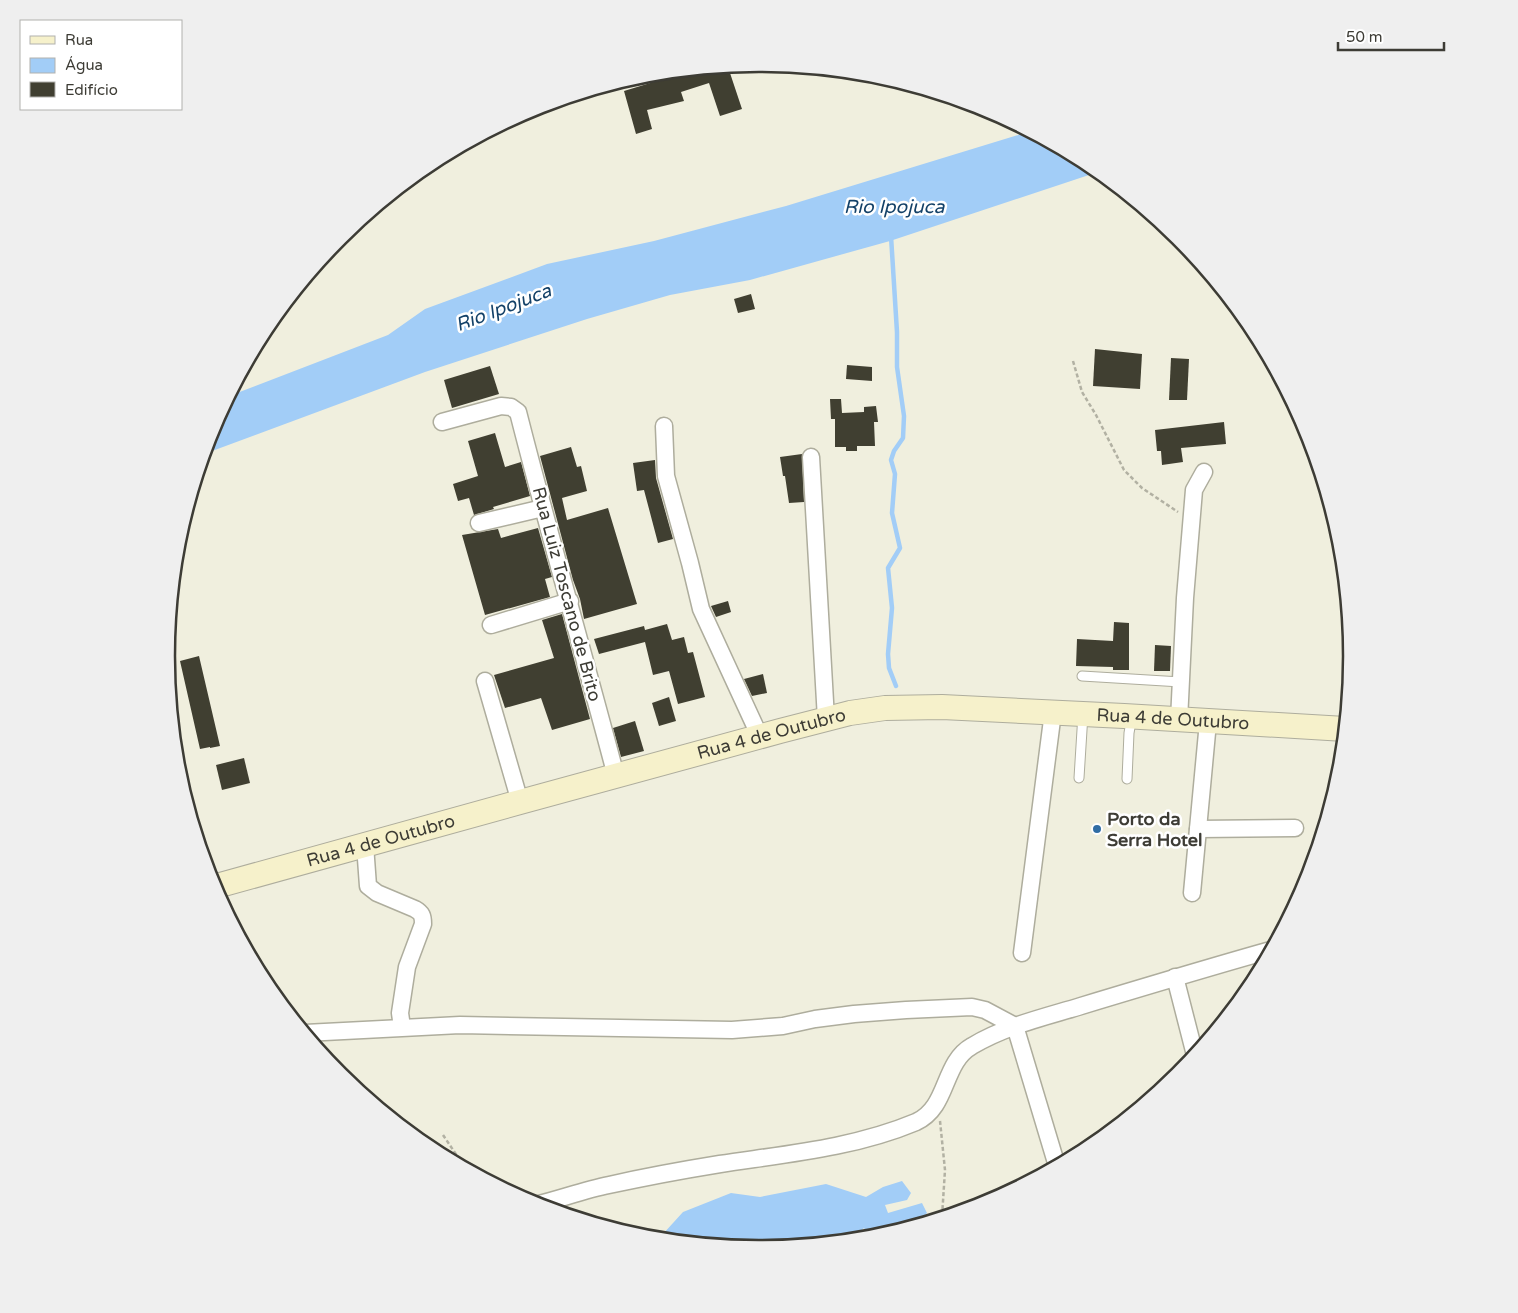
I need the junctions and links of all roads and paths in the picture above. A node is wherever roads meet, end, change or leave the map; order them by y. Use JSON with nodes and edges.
{"nodes":[{"id":1,"x":1073,"y":361,"type":"dead end"},
{"id":2,"x":442,"y":422,"type":"dead end"},
{"id":3,"x":664,"y":426,"type":"dead end"},
{"id":4,"x":812,"y":457,"type":"dead end"},
{"id":5,"x":1204,"y":472,"type":"dead end"},
{"id":6,"x":542,"y":508,"type":"junction"},
{"id":7,"x":1192,"y":522,"type":"junction"},
{"id":8,"x":479,"y":523,"type":"dead end"},
{"id":9,"x":570,"y":601,"type":"junction"},
{"id":10,"x":491,"y":625,"type":"dead end"},
{"id":11,"x":1082,"y":676,"type":"dead end"},
{"id":12,"x":485,"y":680,"type":"dead end"},
{"id":13,"x":1181,"y":682,"type":"junction"},
{"id":14,"x":1053,"y":712,"type":"junction"},
{"id":15,"x":1083,"y":714,"type":"junction"},
{"id":16,"x":1132,"y":716,"type":"junction"},
{"id":17,"x":826,"y":719,"type":"junction"},
{"id":18,"x":1178,"y":720,"type":"junction"},
{"id":19,"x":1208,"y":722,"type":"junction"},
{"id":20,"x":1338,"y":729,"type":"edge"},
{"id":21,"x":760,"y":737,"type":"junction"},
{"id":22,"x":616,"y":776,"type":"junction"},
{"id":23,"x":1079,"y":778,"type":"dead end"},
{"id":24,"x":1127,"y":779,"type":"dead end"},
{"id":25,"x":520,"y":802,"type":"junction"},
{"id":26,"x":1295,"y":828,"type":"dead end"},
{"id":27,"x":1198,"y":829,"type":"junction"},
{"id":28,"x":365,"y":845,"type":"junction"},
{"id":29,"x":221,"y":885,"type":"edge"},
{"id":30,"x":1192,"y":893,"type":"dead end"},
{"id":31,"x":1263,"y":952,"type":"edge"},
{"id":32,"x":1022,"y":953,"type":"dead end"},
{"id":33,"x":1176,"y":977,"type":"junction"},
{"id":34,"x":1014,"y":1026,"type":"junction"},
{"id":35,"x":402,"y":1027,"type":"junction"},
{"id":36,"x":312,"y":1033,"type":"edge"},
{"id":37,"x":1193,"y":1047,"type":"edge"},
{"id":38,"x":939,"y":1102,"type":"junction"},
{"id":39,"x":443,"y":1135,"type":"dead end"},
{"id":40,"x":457,"y":1156,"type":"edge"},
{"id":41,"x":1055,"y":1159,"type":"edge"},
{"id":42,"x":549,"y":1201,"type":"edge"},
{"id":43,"x":942,"y":1211,"type":"edge"}],
"edges":[{"from":1,"to":7,"type":"path"},
{"from":2,"to":6,"type":"street","name":"Rua Luiz Toscano de Brito"},
{"from":3,"to":21,"type":"street"},
{"from":4,"to":17,"type":"street"},
{"from":5,"to":7,"type":"street"},
{"from":6,"to":8,"type":"street"},
{"from":6,"to":9,"type":"street","name":"Rua Luiz Toscano de Brito"},
{"from":7,"to":13,"type":"street"},
{"from":9,"to":10,"type":"street"},
{"from":9,"to":22,"type":"street","name":"Rua Luiz Toscano de Brito"},
{"from":11,"to":13,"type":"lane"},
{"from":12,"to":25,"type":"street"},
{"from":13,"to":18,"type":"street"},
{"from":14,"to":15,"type":"main road","name":"Rua 4 de Outubro"},
{"from":14,"to":17,"type":"main road","name":"Rua 4 de Outubro"},
{"from":14,"to":32,"type":"street"},
{"from":15,"to":16,"type":"main road","name":"Rua 4 de Outubro"},
{"from":15,"to":23,"type":"lane"},
{"from":16,"to":18,"type":"main road","name":"Rua 4 de Outubro"},
{"from":16,"to":24,"type":"lane"},
{"from":17,"to":21,"type":"main road","name":"Rua 4 de Outubro"},
{"from":18,"to":19,"type":"main road","name":"Rua 4 de Outubro"},
{"from":19,"to":20,"type":"main road","name":"Rua 4 de Outubro"},
{"from":19,"to":27,"type":"street"},
{"from":21,"to":22,"type":"main road","name":"Rua 4 de Outubro"},
{"from":22,"to":25,"type":"main road","name":"Rua 4 de Outubro"},
{"from":25,"to":28,"type":"main road","name":"Rua 4 de Outubro"},
{"from":26,"to":27,"type":"street"},
{"from":27,"to":30,"type":"street"},
{"from":28,"to":29,"type":"main road","name":"Rua 4 de Outubro"},
{"from":28,"to":35,"type":"street"},
{"from":31,"to":33,"type":"street"},
{"from":33,"to":34,"type":"street"},
{"from":33,"to":37,"type":"street"},
{"from":34,"to":35,"type":"street"},
{"from":34,"to":38,"type":"street"},
{"from":34,"to":41,"type":"street"},
{"from":35,"to":36,"type":"street"},
{"from":38,"to":42,"type":"street"},
{"from":38,"to":43,"type":"path"},
{"from":39,"to":40,"type":"path"}]}
